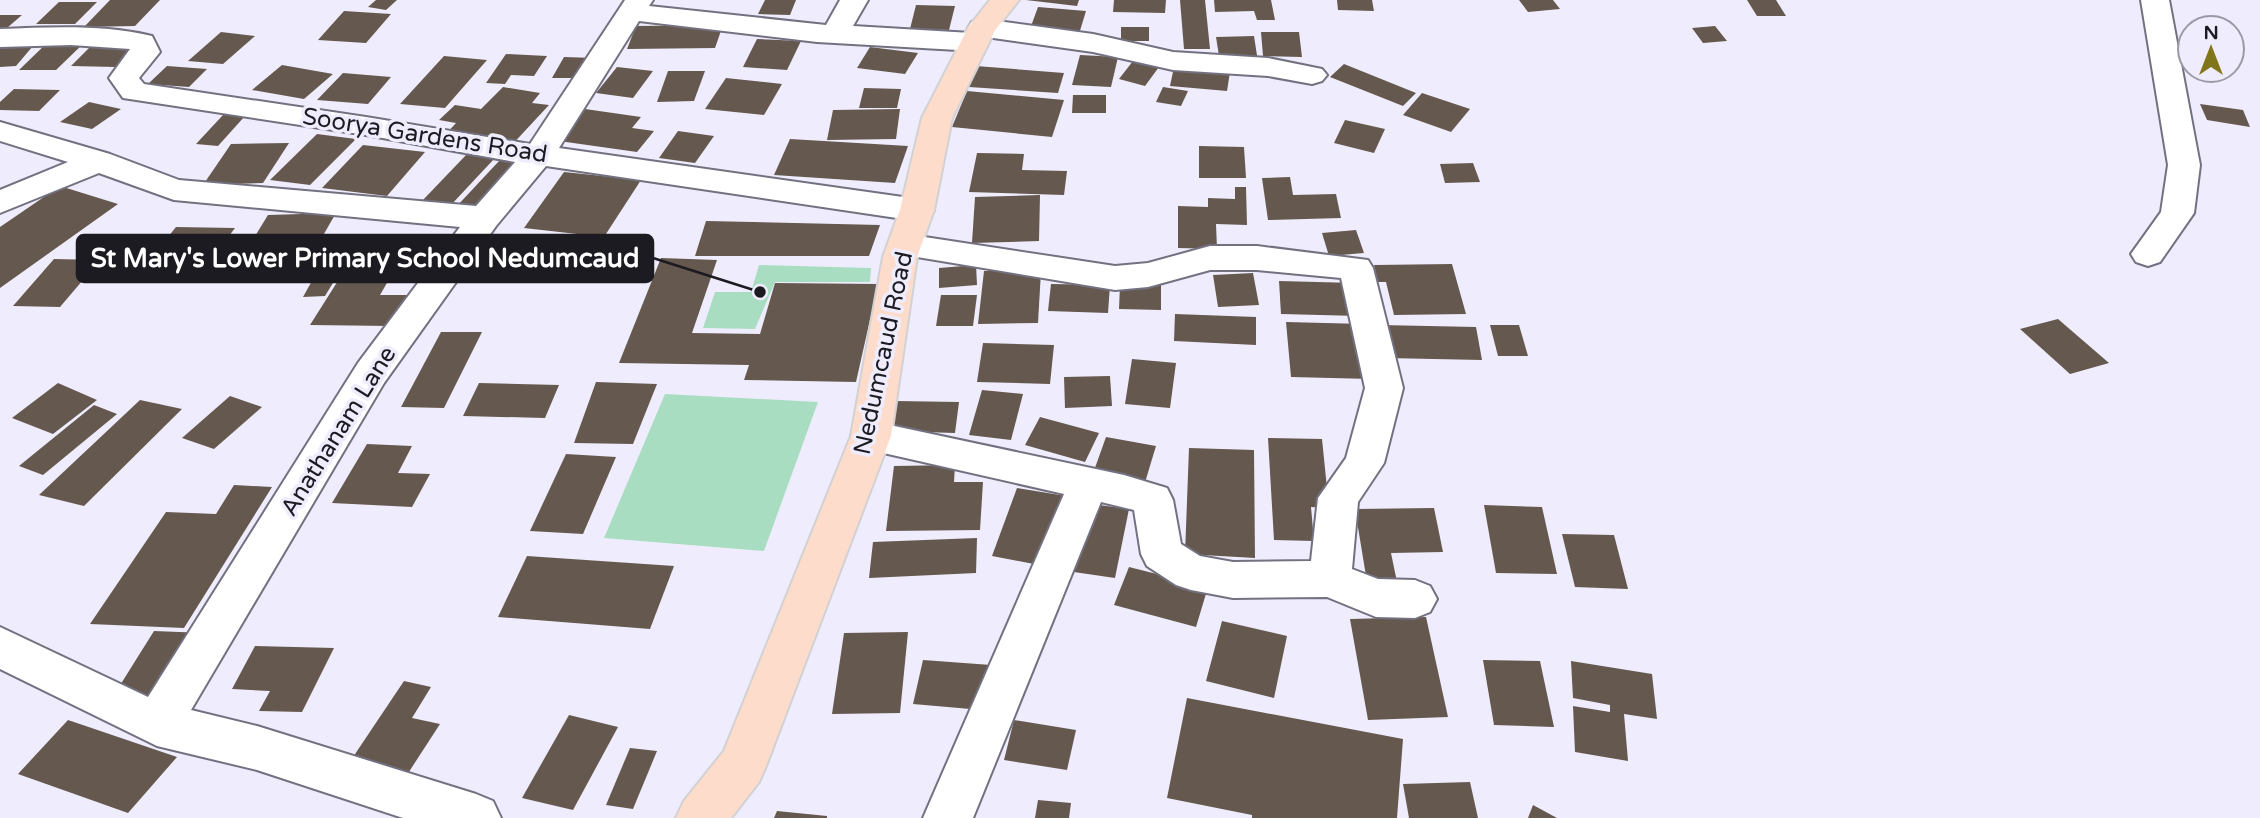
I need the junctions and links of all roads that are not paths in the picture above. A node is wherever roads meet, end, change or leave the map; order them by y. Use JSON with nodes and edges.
{"nodes":[{"id":1,"x":854,"y":0,"type":"edge"},
{"id":2,"x":2155,"y":0,"type":"edge"},
{"id":3,"x":635,"y":6,"type":"edge"},
{"id":4,"x":987,"y":23,"type":"edge"},
{"id":5,"x":835,"y":34,"type":"junction"},
{"id":6,"x":0,"y":37,"type":"edge"},
{"id":7,"x":1311,"y":75,"type":"dead end"},
{"id":8,"x":0,"y":131,"type":"edge"},
{"id":9,"x":539,"y":154,"type":"junction"},
{"id":10,"x":99,"y":161,"type":"junction"},
{"id":11,"x":0,"y":202,"type":"edge"},
{"id":12,"x":917,"y":210,"type":"junction"},
{"id":13,"x":484,"y":218,"type":"junction"},
{"id":14,"x":905,"y":245,"type":"junction"},
{"id":15,"x":2148,"y":254,"type":"dead end"},
{"id":16,"x":871,"y":436,"type":"junction"},
{"id":17,"x":1088,"y":484,"type":"junction"},
{"id":18,"x":1330,"y":579,"type":"junction"},
{"id":19,"x":1415,"y":599,"type":"dead end"},
{"id":20,"x":0,"y":647,"type":"edge"},
{"id":21,"x":157,"y":724,"type":"junction"},
{"id":22,"x":476,"y":818,"type":"edge"},
{"id":23,"x":701,"y":818,"type":"edge"},
{"id":24,"x":948,"y":818,"type":"edge"}],
"edges":[{"from":1,"to":5,"type":"street"},
{"from":2,"to":15,"type":"street"},
{"from":3,"to":5,"type":"street"},
{"from":3,"to":9,"type":"street","name":"Anathanam Lane"},
{"from":4,"to":5,"type":"street"},
{"from":4,"to":7,"type":"street"},
{"from":4,"to":12,"type":"main road","name":"Nedumcaud Road"},
{"from":6,"to":9,"type":"street","name":"Soorya Gardens Road"},
{"from":8,"to":10,"type":"street"},
{"from":9,"to":12,"type":"street","name":"Soorya Gardens Road"},
{"from":9,"to":13,"type":"street","name":"Anathanam Lane"},
{"from":10,"to":11,"type":"street"},
{"from":10,"to":13,"type":"street"},
{"from":12,"to":14,"type":"main road","name":"Nedumcaud Road"},
{"from":13,"to":21,"type":"street","name":"Anathanam Lane"},
{"from":14,"to":16,"type":"main road","name":"Nedumcaud Road"},
{"from":14,"to":18,"type":"street"},
{"from":16,"to":17,"type":"street"},
{"from":16,"to":23,"type":"main road","name":"Nedumcaud Road"},
{"from":17,"to":18,"type":"street"},
{"from":17,"to":24,"type":"street"},
{"from":18,"to":19,"type":"street"},
{"from":20,"to":21,"type":"street"},
{"from":21,"to":22,"type":"street"}]}
